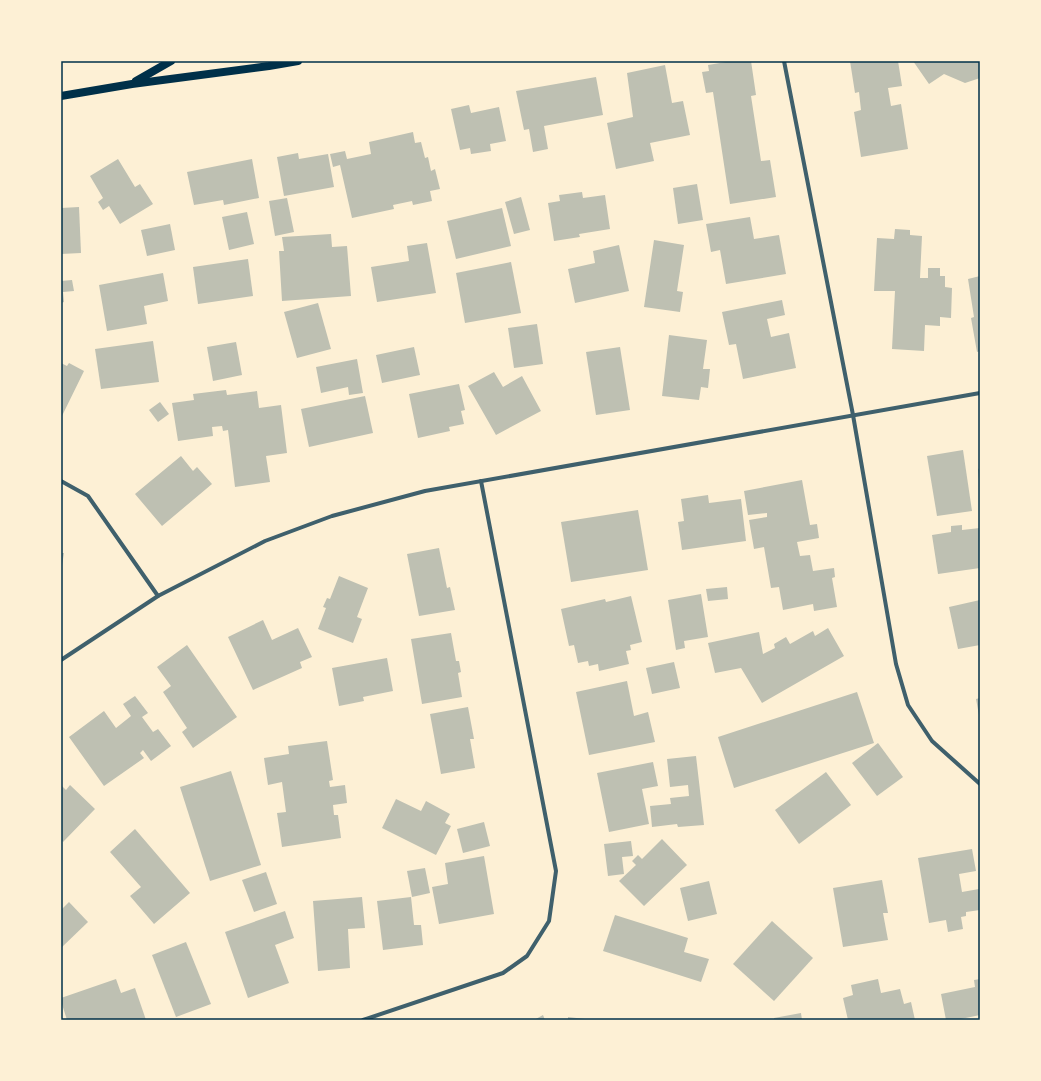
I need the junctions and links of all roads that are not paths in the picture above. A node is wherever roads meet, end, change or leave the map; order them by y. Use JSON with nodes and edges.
{"nodes":[{"id":1,"x":171,"y":61,"type":"edge"},
{"id":2,"x":298,"y":61,"type":"edge"},
{"id":3,"x":784,"y":61,"type":"edge"},
{"id":4,"x":268,"y":64,"type":"edge"},
{"id":5,"x":132,"y":84,"type":"junction"},
{"id":6,"x":61,"y":96,"type":"edge"},
{"id":7,"x":980,"y":393,"type":"edge"},
{"id":8,"x":853,"y":415,"type":"junction"},
{"id":9,"x":61,"y":481,"type":"edge"},
{"id":10,"x":481,"y":481,"type":"junction"},
{"id":11,"x":158,"y":596,"type":"junction"},
{"id":12,"x":61,"y":660,"type":"edge"},
{"id":13,"x":980,"y":784,"type":"edge"},
{"id":14,"x":363,"y":1020,"type":"edge"}],
"edges":[{"from":1,"to":5,"type":"main road"},
{"from":2,"to":4,"type":"main road"},
{"from":3,"to":8,"type":"street"},
{"from":4,"to":5,"type":"main road"},
{"from":5,"to":6,"type":"main road"},
{"from":7,"to":8,"type":"street"},
{"from":8,"to":10,"type":"street"},
{"from":8,"to":13,"type":"street"},
{"from":9,"to":11,"type":"street"},
{"from":10,"to":11,"type":"street"},
{"from":10,"to":14,"type":"street"},
{"from":11,"to":12,"type":"street"}]}
